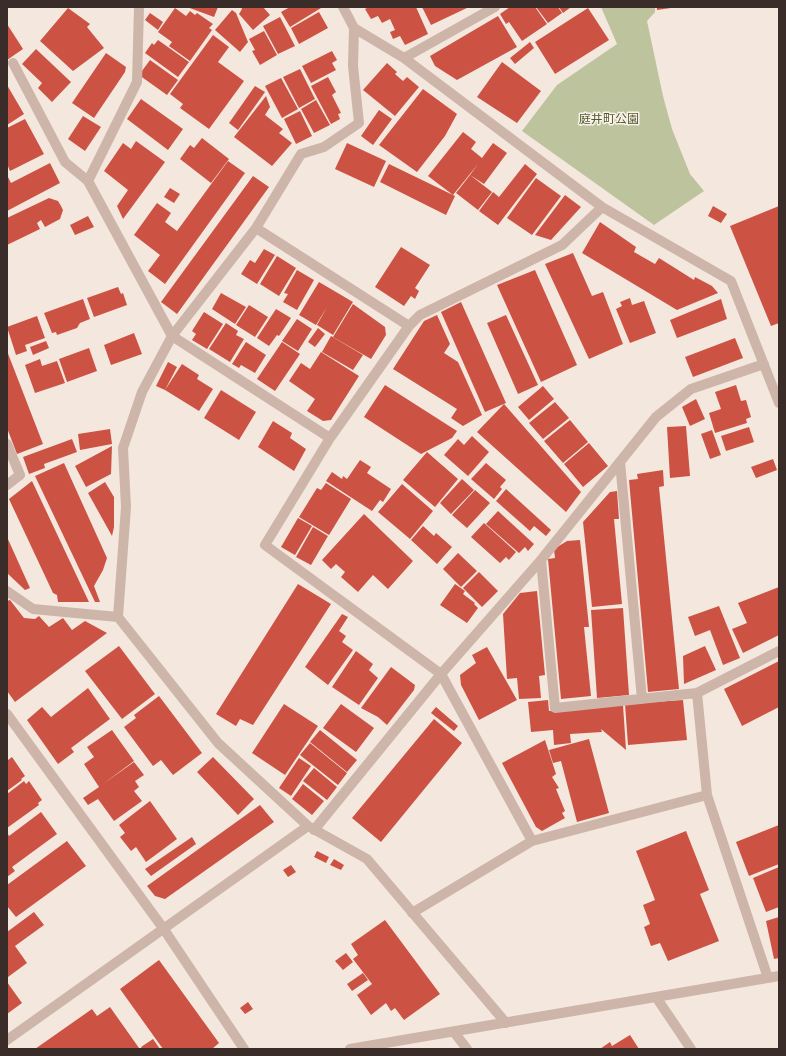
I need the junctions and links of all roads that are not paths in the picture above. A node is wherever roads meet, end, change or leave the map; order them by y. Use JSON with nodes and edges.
{"nodes":[{"id":1,"x":139,"y":7,"type":"edge"},
{"id":2,"x":343,"y":7,"type":"edge"},
{"id":3,"x":495,"y":7,"type":"edge"},
{"id":4,"x":484,"y":10,"type":"edge"},
{"id":5,"x":354,"y":28,"type":"junction"},
{"id":6,"x":404,"y":58,"type":"junction"},
{"id":7,"x":13,"y":64,"type":"dead end"},
{"id":8,"x":88,"y":181,"type":"junction"},
{"id":9,"x":602,"y":207,"type":"junction"},
{"id":10,"x":256,"y":228,"type":"junction"},
{"id":11,"x":409,"y":326,"type":"junction"},
{"id":12,"x":172,"y":336,"type":"junction"},
{"id":13,"x":764,"y":364,"type":"junction"},
{"id":14,"x":779,"y":403,"type":"edge"},
{"id":15,"x":330,"y":438,"type":"junction"},
{"id":16,"x":7,"y":444,"type":"edge"},
{"id":17,"x":620,"y":462,"type":"junction"},
{"id":18,"x":7,"y":485,"type":"edge"},
{"id":19,"x":541,"y":560,"type":"junction"},
{"id":20,"x":7,"y":591,"type":"edge"},
{"id":21,"x":118,"y":617,"type":"junction"},
{"id":22,"x":779,"y":651,"type":"edge"},
{"id":23,"x":441,"y":674,"type":"junction"},
{"id":24,"x":697,"y":693,"type":"junction"},
{"id":25,"x":642,"y":699,"type":"junction"},
{"id":26,"x":7,"y":714,"type":"edge"},
{"id":27,"x":707,"y":795,"type":"junction"},
{"id":28,"x":311,"y":828,"type":"junction"},
{"id":29,"x":532,"y":841,"type":"junction"},
{"id":30,"x":412,"y":913,"type":"junction"},
{"id":31,"x":162,"y":928,"type":"junction"},
{"id":32,"x":779,"y":976,"type":"edge"},
{"id":33,"x":768,"y":978,"type":"junction"},
{"id":34,"x":656,"y":997,"type":"junction"},
{"id":35,"x":506,"y":1023,"type":"junction"},
{"id":36,"x":454,"y":1032,"type":"junction"},
{"id":37,"x":7,"y":1040,"type":"edge"},
{"id":38,"x":244,"y":1049,"type":"edge"},
{"id":39,"x":350,"y":1049,"type":"edge"},
{"id":40,"x":467,"y":1049,"type":"edge"},
{"id":41,"x":692,"y":1049,"type":"edge"}],
"edges":[{"from":1,"to":8,"type":"street"},
{"from":2,"to":5,"type":"street"},
{"from":3,"to":4,"type":"street"},
{"from":4,"to":6,"type":"street"},
{"from":5,"to":6,"type":"street"},
{"from":5,"to":10,"type":"street"},
{"from":6,"to":9,"type":"street"},
{"from":7,"to":8,"type":"street"},
{"from":8,"to":12,"type":"street"},
{"from":9,"to":11,"type":"street"},
{"from":9,"to":13,"type":"street"},
{"from":10,"to":11,"type":"street"},
{"from":10,"to":12,"type":"street"},
{"from":11,"to":15,"type":"street"},
{"from":12,"to":15,"type":"street"},
{"from":12,"to":21,"type":"street"},
{"from":13,"to":14,"type":"street"},
{"from":13,"to":17,"type":"street"},
{"from":15,"to":23,"type":"street"},
{"from":16,"to":18,"type":"street"},
{"from":17,"to":19,"type":"street"},
{"from":17,"to":25,"type":"street"},
{"from":19,"to":23,"type":"street"},
{"from":19,"to":25,"type":"street"},
{"from":20,"to":21,"type":"street"},
{"from":21,"to":28,"type":"street"},
{"from":22,"to":24,"type":"street"},
{"from":23,"to":28,"type":"street"},
{"from":23,"to":29,"type":"street"},
{"from":24,"to":25,"type":"street"},
{"from":24,"to":27,"type":"street"},
{"from":26,"to":31,"type":"street"},
{"from":27,"to":29,"type":"street"},
{"from":27,"to":33,"type":"street"},
{"from":28,"to":30,"type":"street"},
{"from":28,"to":31,"type":"street"},
{"from":29,"to":30,"type":"street"},
{"from":30,"to":35,"type":"street"},
{"from":31,"to":37,"type":"street"},
{"from":31,"to":38,"type":"street"},
{"from":32,"to":33,"type":"street"},
{"from":33,"to":34,"type":"street"},
{"from":34,"to":35,"type":"street"},
{"from":34,"to":41,"type":"street"},
{"from":35,"to":36,"type":"street"},
{"from":36,"to":39,"type":"street"},
{"from":36,"to":40,"type":"street"}]}
